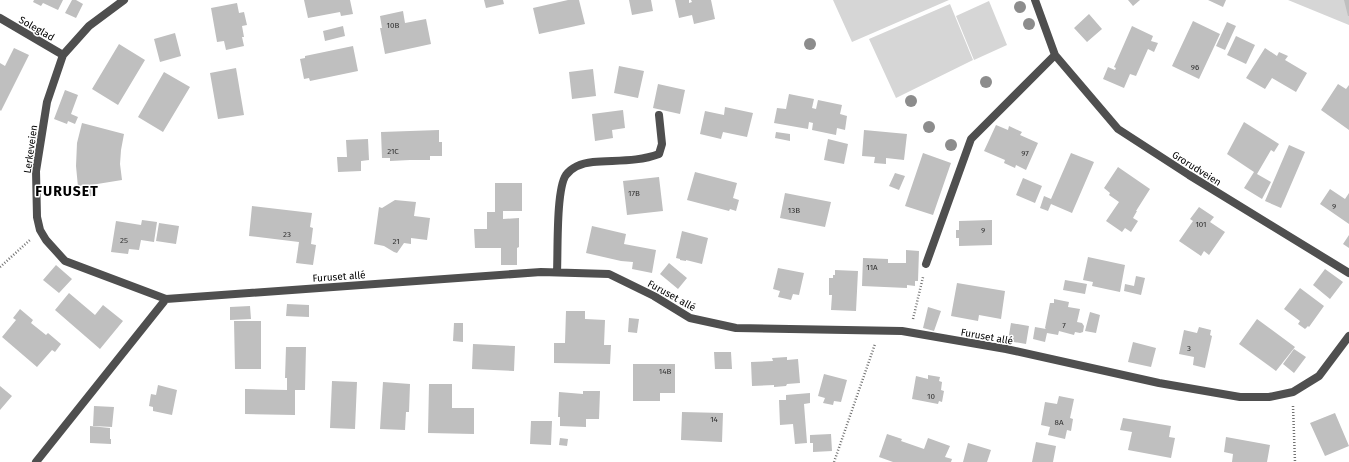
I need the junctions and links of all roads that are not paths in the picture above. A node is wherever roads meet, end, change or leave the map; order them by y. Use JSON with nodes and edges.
{"nodes":[{"id":1,"x":124,"y":0,"type":"edge"},
{"id":2,"x":1035,"y":0,"type":"edge"},
{"id":3,"x":0,"y":18,"type":"edge"},
{"id":4,"x":63,"y":54,"type":"junction"},
{"id":5,"x":1054,"y":55,"type":"junction"},
{"id":6,"x":659,"y":115,"type":"dead end"},
{"id":7,"x":926,"y":264,"type":"road end"},
{"id":8,"x":557,"y":272,"type":"junction"},
{"id":9,"x":1349,"y":273,"type":"edge"},
{"id":10,"x":166,"y":299,"type":"junction"},
{"id":11,"x":1349,"y":336,"type":"edge"},
{"id":12,"x":36,"y":462,"type":"edge"}],
"edges":[{"from":1,"to":4,"type":"street","name":"Lerkeveien"},
{"from":2,"to":5,"type":"street","name":"Grorudveien"},
{"from":3,"to":4,"type":"street","name":"Soleglad"},
{"from":4,"to":10,"type":"street","name":"Lerkeveien"},
{"from":5,"to":7,"type":"street"},
{"from":5,"to":9,"type":"street","name":"Grorudveien"},
{"from":6,"to":8,"type":"street"},
{"from":8,"to":10,"type":"street","name":"Furuset allé"},
{"from":8,"to":11,"type":"street","name":"Furuset allé"},
{"from":10,"to":12,"type":"street"}]}
